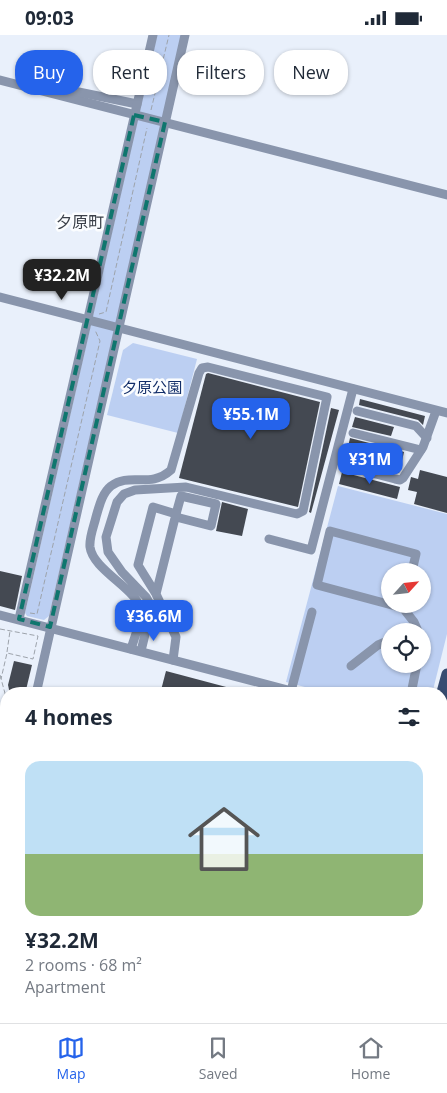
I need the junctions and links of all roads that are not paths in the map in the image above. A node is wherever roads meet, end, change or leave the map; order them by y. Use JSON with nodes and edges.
{"nodes":[{"id":1,"x":153,"y":35,"type":"edge"},
{"id":2,"x":185,"y":35,"type":"edge"},
{"id":3,"x":0,"y":76,"type":"edge"},
{"id":4,"x":0,"y":80,"type":"edge"},
{"id":5,"x":137,"y":104,"type":"junction"},
{"id":6,"x":134,"y":115,"type":"junction"},
{"id":7,"x":165,"y":122,"type":"junction"},
{"id":8,"x":447,"y":195,"type":"edge"},
{"id":9,"x":0,"y":297,"type":"edge"},
{"id":10,"x":92,"y":321,"type":"junction"},
{"id":11,"x":118,"y":328,"type":"junction"},
{"id":12,"x":353,"y":389,"type":"junction"},
{"id":13,"x":357,"y":411,"type":"dead end"},
{"id":14,"x":436,"y":411,"type":"junction"},
{"id":15,"x":447,"y":413,"type":"edge"},
{"id":16,"x":353,"y":433,"type":"dead end"},
{"id":17,"x":427,"y":438,"type":"junction"},
{"id":18,"x":421,"y":450,"type":"junction"},
{"id":19,"x":345,"y":466,"type":"dead end"},
{"id":20,"x":176,"y":515,"type":"junction"},
{"id":21,"x":269,"y":539,"type":"dead end"},
{"id":22,"x":414,"y":563,"type":"edge"},
{"id":23,"x":156,"y":594,"type":"junction"},
{"id":24,"x":381,"y":601,"type":"edge"},
{"id":25,"x":312,"y":612,"type":"dead end"},
{"id":26,"x":0,"y":615,"type":"edge"},
{"id":27,"x":24,"y":620,"type":"junction"},
{"id":28,"x":50,"y":627,"type":"junction"},
{"id":29,"x":381,"y":644,"type":"edge"},
{"id":30,"x":132,"y":649,"type":"junction"},
{"id":31,"x":141,"y":651,"type":"junction"},
{"id":32,"x":173,"y":660,"type":"junction"},
{"id":33,"x":351,"y":666,"type":"dead end"},
{"id":34,"x":414,"y":673,"type":"edge"},
{"id":35,"x":447,"y":674,"type":"edge"},
{"id":36,"x":37,"y":687,"type":"edge"},
{"id":37,"x":276,"y":687,"type":"edge"},
{"id":38,"x":292,"y":687,"type":"edge"},
{"id":39,"x":412,"y":687,"type":"edge"},
{"id":40,"x":443,"y":687,"type":"edge"}],
"edges":[{"from":1,"to":5,"type":"street"},
{"from":2,"to":7,"type":"street"},
{"from":3,"to":5,"type":"street"},
{"from":4,"to":6,"type":"street"},
{"from":5,"to":6,"type":"street"},
{"from":6,"to":7,"type":"street"},
{"from":6,"to":10,"type":"street"},
{"from":7,"to":8,"type":"street"},
{"from":7,"to":11,"type":"street"},
{"from":9,"to":10,"type":"street"},
{"from":10,"to":11,"type":"street"},
{"from":10,"to":27,"type":"street"},
{"from":11,"to":12,"type":"street"},
{"from":11,"to":28,"type":"street"},
{"from":12,"to":14,"type":"street"},
{"from":12,"to":21,"type":"street"},
{"from":13,"to":17,"type":"street"},
{"from":14,"to":15,"type":"street"},
{"from":14,"to":17,"type":"street"},
{"from":16,"to":18,"type":"street"},
{"from":17,"to":18,"type":"street"},
{"from":18,"to":19,"type":"street"},
{"from":20,"to":20,"type":"street"},
{"from":20,"to":23,"type":"street"},
{"from":20,"to":23,"type":"street"},
{"from":22,"to":24,"type":"street"},
{"from":23,"to":32,"type":"street"},
{"from":25,"to":38,"type":"street"},
{"from":26,"to":27,"type":"street"},
{"from":27,"to":28,"type":"street"},
{"from":28,"to":30,"type":"street"},
{"from":28,"to":36,"type":"street"},
{"from":29,"to":33,"type":"street"},
{"from":30,"to":31,"type":"street"},
{"from":30,"to":31,"type":"street"},
{"from":31,"to":32,"type":"street"},
{"from":32,"to":37,"type":"street"},
{"from":34,"to":39,"type":"street"},
{"from":35,"to":40,"type":"main road"}]}
